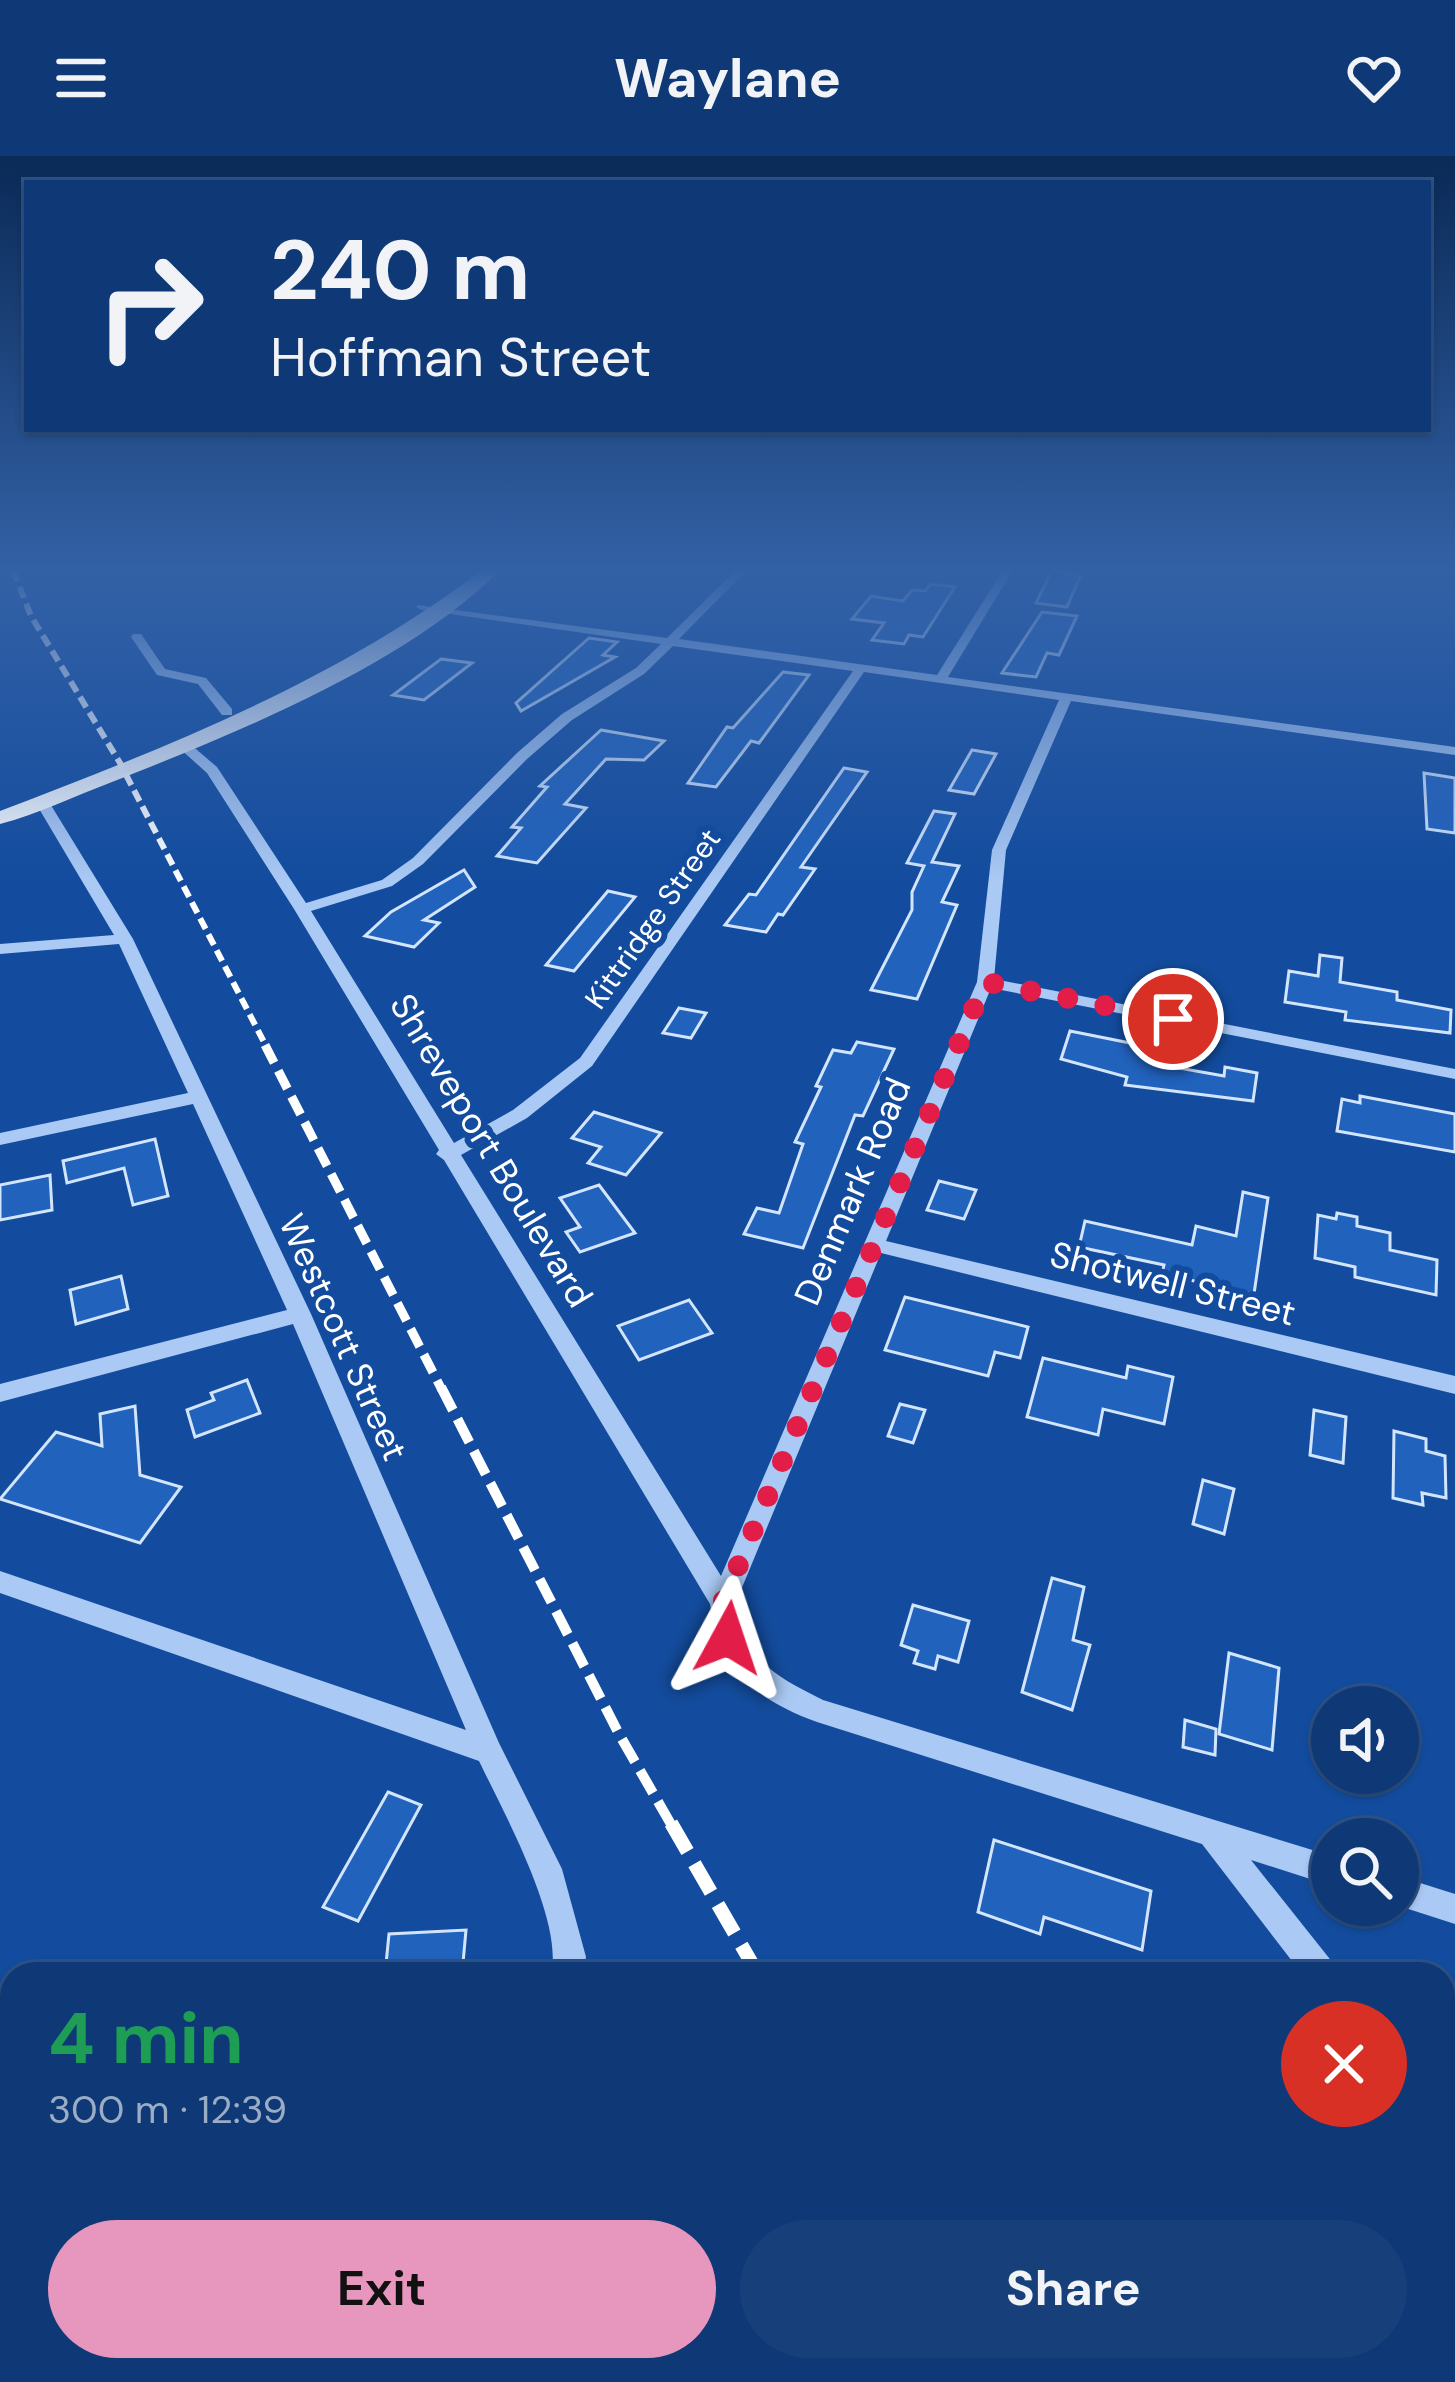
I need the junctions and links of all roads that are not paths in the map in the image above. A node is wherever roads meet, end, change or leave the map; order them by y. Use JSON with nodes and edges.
{"nodes":[{"id":1,"x":170,"y":674,"type":"edge"},
{"id":2,"x":309,"y":674,"type":"edge"},
{"id":3,"x":342,"y":674,"type":"edge"},
{"id":4,"x":629,"y":674,"type":"edge"},
{"id":5,"x":857,"y":674,"type":"edge"},
{"id":6,"x":904,"y":674,"type":"edge"},
{"id":7,"x":944,"y":674,"type":"edge"},
{"id":8,"x":941,"y":678,"type":"junction"},
{"id":9,"x":1067,"y":696,"type":"junction"},
{"id":10,"x":226,"y":712,"type":"junction"},
{"id":11,"x":185,"y":747,"type":"junction"},
{"id":12,"x":1455,"y":751,"type":"edge"},
{"id":13,"x":0,"y":800,"type":"edge"},
{"id":14,"x":42,"y":802,"type":"junction"},
{"id":15,"x":0,"y":818,"type":"edge"},
{"id":16,"x":302,"y":909,"type":"junction"},
{"id":17,"x":124,"y":939,"type":"junction"},
{"id":18,"x":0,"y":949,"type":"edge"},
{"id":19,"x":985,"y":982,"type":"junction"},
{"id":20,"x":1455,"y":1074,"type":"edge"},
{"id":21,"x":198,"y":1097,"type":"junction"},
{"id":22,"x":0,"y":1139,"type":"edge"},
{"id":23,"x":446,"y":1154,"type":"junction"},
{"id":24,"x":875,"y":1246,"type":"junction"},
{"id":25,"x":300,"y":1314,"type":"junction"},
{"id":26,"x":1455,"y":1385,"type":"edge"},
{"id":27,"x":0,"y":1393,"type":"edge"},
{"id":28,"x":0,"y":1582,"type":"edge"},
{"id":29,"x":723,"y":1602,"type":"junction"},
{"id":30,"x":489,"y":1751,"type":"junction"},
{"id":31,"x":1211,"y":1833,"type":"junction"},
{"id":32,"x":1311,"y":1864,"type":"edge"},
{"id":33,"x":1419,"y":1898,"type":"edge"},
{"id":34,"x":1455,"y":1909,"type":"edge"},
{"id":35,"x":570,"y":1962,"type":"edge"},
{"id":36,"x":1313,"y":1962,"type":"edge"}],
"edges":[{"from":1,"to":10,"type":"street"},
{"from":2,"to":10,"type":"main road"},
{"from":3,"to":11,"type":"main road"},
{"from":4,"to":16,"type":"street"},
{"from":5,"to":23,"type":"street","name":"Kittridge Street"},
{"from":6,"to":8,"type":"street"},
{"from":7,"to":8,"type":"street"},
{"from":8,"to":9,"type":"street"},
{"from":9,"to":12,"type":"street"},
{"from":9,"to":19,"type":"street","name":"Denmark Road"},
{"from":10,"to":13,"type":"main road"},
{"from":11,"to":14,"type":"main road"},
{"from":11,"to":16,"type":"street","name":"Shreveport Boulevard"},
{"from":14,"to":15,"type":"main road"},
{"from":14,"to":17,"type":"street","name":"Westcott Street"},
{"from":16,"to":23,"type":"street","name":"Shreveport Boulevard"},
{"from":17,"to":18,"type":"street"},
{"from":17,"to":21,"type":"street","name":"Westcott Street"},
{"from":19,"to":20,"type":"street"},
{"from":19,"to":24,"type":"street","name":"Denmark Road"},
{"from":21,"to":22,"type":"street"},
{"from":21,"to":25,"type":"street","name":"Westcott Street"},
{"from":23,"to":29,"type":"street","name":"Shreveport Boulevard"},
{"from":24,"to":26,"type":"street","name":"Shotwell Street"},
{"from":24,"to":29,"type":"street","name":"Denmark Road"},
{"from":25,"to":27,"type":"street"},
{"from":25,"to":30,"type":"street","name":"Westcott Street"},
{"from":28,"to":30,"type":"street"},
{"from":29,"to":31,"type":"street"},
{"from":30,"to":35,"type":"street","name":"Westcott Street"},
{"from":31,"to":32,"type":"street"},
{"from":31,"to":36,"type":"street"},
{"from":33,"to":34,"type":"street"}]}
